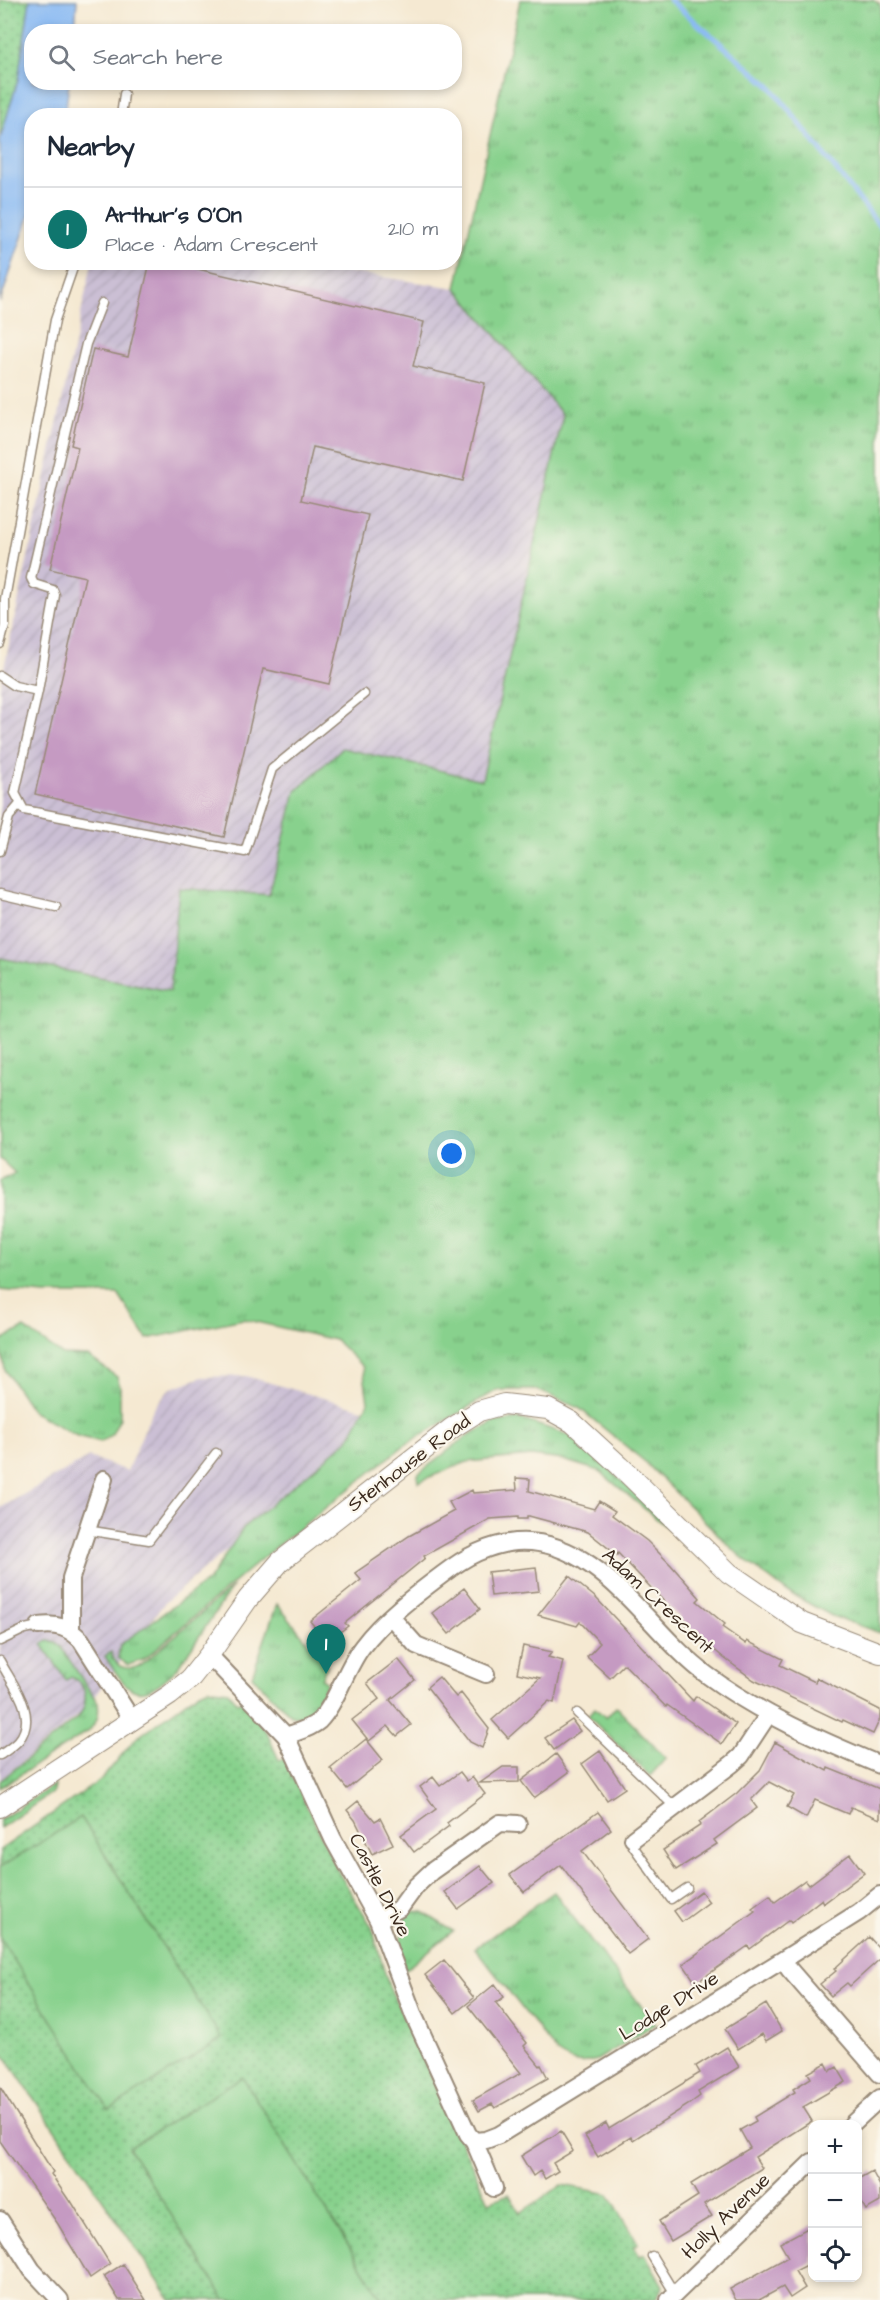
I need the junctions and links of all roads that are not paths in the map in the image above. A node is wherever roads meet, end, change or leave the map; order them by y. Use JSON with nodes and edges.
{"nodes":[{"id":1,"x":124,"y":94,"type":"dead end"},
{"id":2,"x":122,"y":108,"type":"edge"},
{"id":3,"x":72,"y":270,"type":"edge"},
{"id":4,"x":102,"y":303,"type":"dead end"},
{"id":5,"x":0,"y":644,"type":"edge"},
{"id":6,"x":0,"y":676,"type":"edge"},
{"id":7,"x":38,"y":691,"type":"junction"},
{"id":8,"x":364,"y":694,"type":"dead end"},
{"id":9,"x":20,"y":804,"type":"junction"},
{"id":10,"x":0,"y":851,"type":"edge"},
{"id":11,"x":0,"y":894,"type":"edge"},
{"id":12,"x":56,"y":908,"type":"dead end"},
{"id":13,"x":216,"y":1453,"type":"dead end"},
{"id":14,"x":104,"y":1479,"type":"dead end"},
{"id":15,"x":86,"y":1530,"type":"junction"},
{"id":16,"x":391,"y":1617,"type":"junction"},
{"id":17,"x":39,"y":1626,"type":"joint"},
{"id":18,"x":71,"y":1630,"type":"junction"},
{"id":19,"x":0,"y":1641,"type":"edge"},
{"id":20,"x":880,"y":1653,"type":"edge"},
{"id":21,"x":209,"y":1655,"type":"junction"},
{"id":22,"x":0,"y":1661,"type":"edge"},
{"id":23,"x":486,"y":1674,"type":"dead end"},
{"id":24,"x":577,"y":1713,"type":"dead end"},
{"id":25,"x":768,"y":1715,"type":"junction"},
{"id":26,"x":132,"y":1720,"type":"junction"},
{"id":27,"x":286,"y":1736,"type":"junction"},
{"id":28,"x":0,"y":1755,"type":"edge"},
{"id":29,"x":880,"y":1765,"type":"edge"},
{"id":30,"x":0,"y":1807,"type":"edge"},
{"id":31,"x":675,"y":1807,"type":"junction"},
{"id":32,"x":518,"y":1824,"type":"dead end"},
{"id":33,"x":633,"y":1839,"type":"joint"},
{"id":34,"x":687,"y":1888,"type":"dead end"},
{"id":35,"x":880,"y":1895,"type":"edge"},
{"id":36,"x":378,"y":1920,"type":"junction"},
{"id":37,"x":784,"y":1959,"type":"junction"},
{"id":38,"x":880,"y":2074,"type":"edge"},
{"id":39,"x":880,"y":2098,"type":"edge"},
{"id":40,"x":856,"y":2120,"type":"edge"},
{"id":41,"x":474,"y":2141,"type":"junction"},
{"id":42,"x":808,"y":2167,"type":"edge"},
{"id":43,"x":494,"y":2188,"type":"dead end"},
{"id":44,"x":0,"y":2220,"type":"edge"},
{"id":45,"x":652,"y":2256,"type":"dead end"},
{"id":46,"x":672,"y":2297,"type":"edge"},
{"id":47,"x":60,"y":2300,"type":"edge"}],
"edges":[{"from":1,"to":2,"type":"lane"},
{"from":3,"to":5,"type":"lane"},
{"from":4,"to":7,"type":"lane"},
{"from":6,"to":7,"type":"lane"},
{"from":7,"to":9,"type":"lane"},
{"from":8,"to":9,"type":"lane"},
{"from":9,"to":10,"type":"lane"},
{"from":11,"to":12,"type":"lane"},
{"from":13,"to":15,"type":"lane"},
{"from":14,"to":15,"type":"street"},
{"from":15,"to":18,"type":"street"},
{"from":16,"to":23,"type":"street"},
{"from":16,"to":25,"type":"street","name":"Adam Crescent"},
{"from":16,"to":27,"type":"street","name":"Adam Crescent"},
{"from":17,"to":18,"type":"street"},
{"from":17,"to":19,"type":"lane"},
{"from":18,"to":26,"type":"street"},
{"from":20,"to":21,"type":"street","name":"Stenhouse Road"},
{"from":21,"to":26,"type":"street","name":"Stenhouse Road"},
{"from":21,"to":27,"type":"street","name":"Castle Drive"},
{"from":22,"to":28,"type":"lane"},
{"from":24,"to":31,"type":"lane"},
{"from":25,"to":29,"type":"street","name":"Adam Crescent"},
{"from":25,"to":31,"type":"street"},
{"from":26,"to":30,"type":"street","name":"Stenhouse Road"},
{"from":27,"to":36,"type":"street","name":"Castle Drive"},
{"from":31,"to":33,"type":"street"},
{"from":32,"to":36,"type":"street"},
{"from":33,"to":34,"type":"lane"},
{"from":35,"to":37,"type":"street","name":"Lodge Drive"},
{"from":36,"to":41,"type":"street","name":"Castle Drive"},
{"from":37,"to":38,"type":"street"},
{"from":37,"to":41,"type":"street","name":"Lodge Drive"},
{"from":39,"to":40,"type":"street"},
{"from":41,"to":43,"type":"street","name":"Castle Drive"},
{"from":42,"to":46,"type":"street","name":"Holly Avenue"},
{"from":44,"to":47,"type":"street"},
{"from":45,"to":46,"type":"lane"}]}
